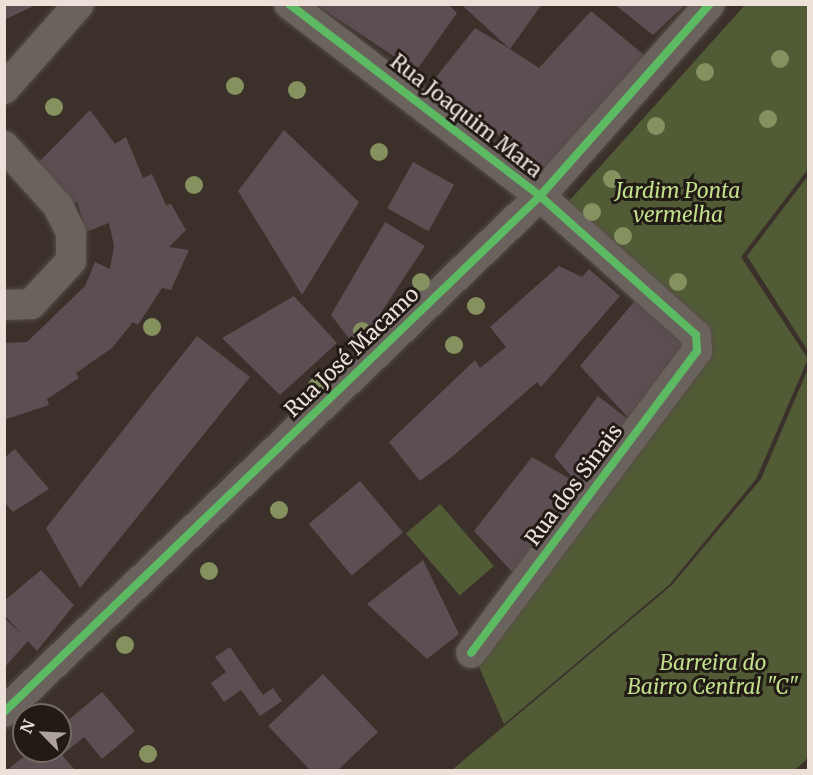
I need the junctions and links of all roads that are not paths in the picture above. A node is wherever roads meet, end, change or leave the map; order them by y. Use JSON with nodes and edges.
{"nodes":[{"id":1,"x":79,"y":4,"type":"edge"},
{"id":2,"x":289,"y":4,"type":"edge"},
{"id":3,"x":710,"y":4,"type":"edge"},
{"id":4,"x":4,"y":89,"type":"edge"},
{"id":5,"x":4,"y":146,"type":"edge"},
{"id":6,"x":540,"y":195,"type":"junction"},
{"id":7,"x":4,"y":304,"type":"edge"},
{"id":8,"x":696,"y":335,"type":"joint"},
{"id":9,"x":471,"y":654,"type":"dead end"},
{"id":10,"x":4,"y":712,"type":"edge"}],
"edges":[{"from":1,"to":4,"type":"street"},
{"from":2,"to":6,"type":"street","name":"Rua Joaquim Mara"},
{"from":3,"to":6,"type":"street","name":"Rua José Macamo"},
{"from":5,"to":7,"type":"street"},
{"from":6,"to":8,"type":"street","name":"Rua Joaquim Mara"},
{"from":6,"to":10,"type":"street","name":"Rua José Macamo"},
{"from":8,"to":9,"type":"street","name":"Rua dos Sinais"}]}
